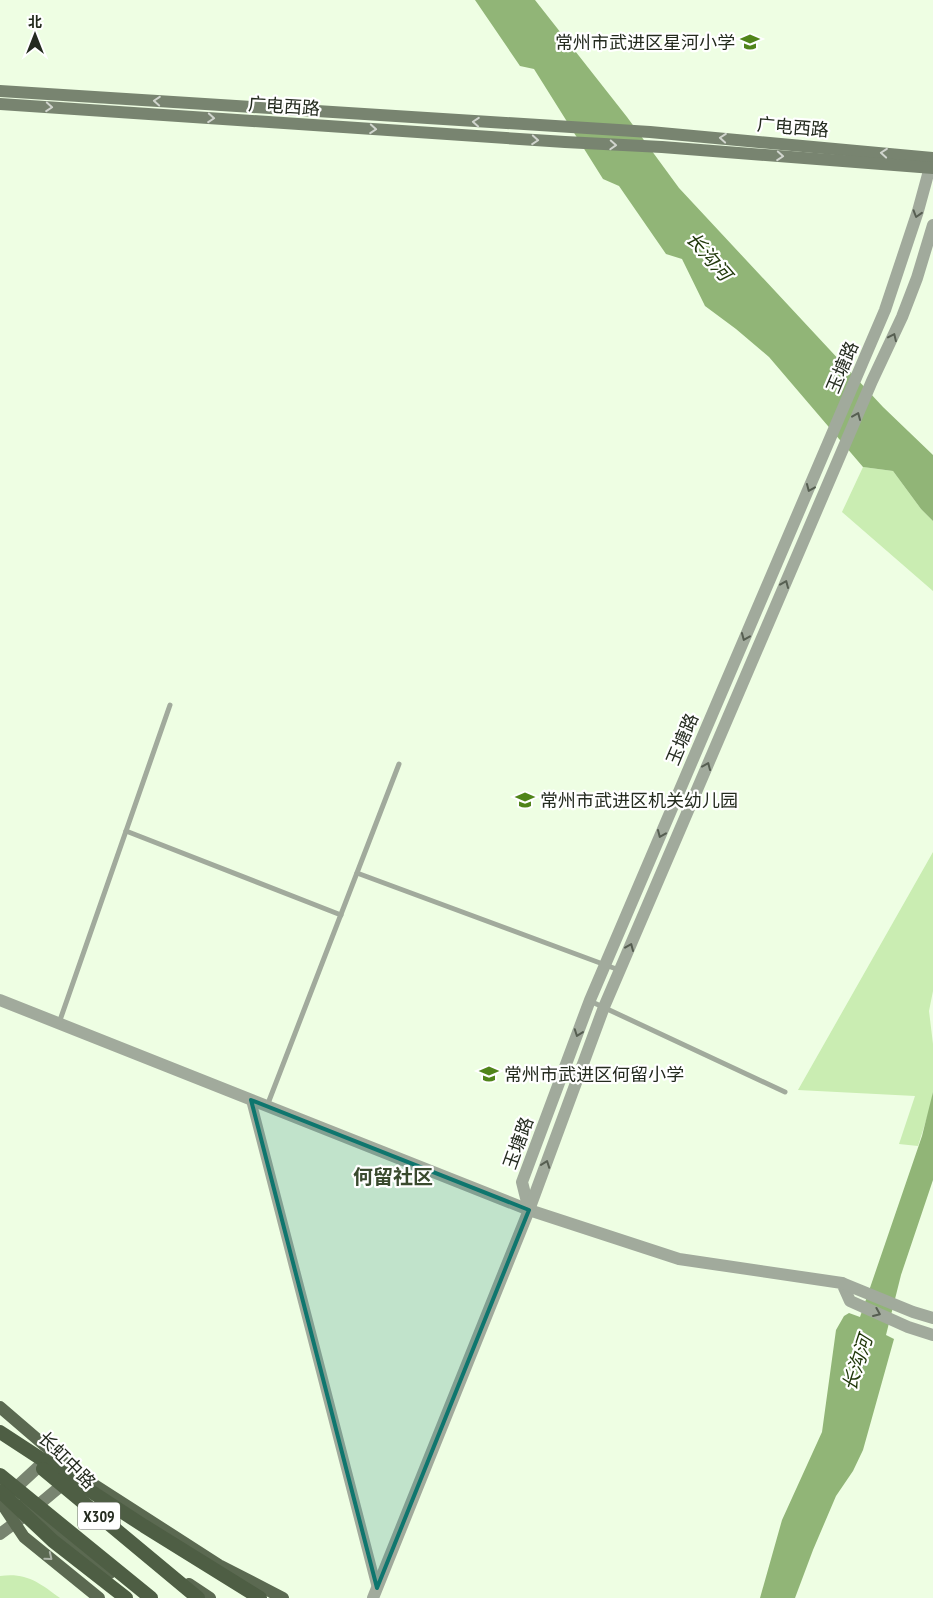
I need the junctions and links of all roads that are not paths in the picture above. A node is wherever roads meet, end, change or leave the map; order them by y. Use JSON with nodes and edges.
{"nodes":[{"id":1,"x":0,"y":91,"type":"edge"},
{"id":2,"x":0,"y":104,"type":"edge"},
{"id":3,"x":932,"y":162,"type":"edge"},
{"id":4,"x":933,"y":225,"type":"edge"},
{"id":5,"x":170,"y":705,"type":"dead end"},
{"id":6,"x":399,"y":764,"type":"dead end"},
{"id":7,"x":126,"y":831,"type":"junction"},
{"id":8,"x":357,"y":873,"type":"junction"},
{"id":9,"x":341,"y":914,"type":"junction"},
{"id":10,"x":604,"y":965,"type":"junction"},
{"id":11,"x":620,"y":971,"type":"junction"},
{"id":12,"x":0,"y":1000,"type":"edge"},
{"id":13,"x":590,"y":1000,"type":"junction"},
{"id":14,"x":604,"y":1007,"type":"junction"},
{"id":15,"x":58,"y":1024,"type":"junction"},
{"id":16,"x":785,"y":1092,"type":"dead end"},
{"id":17,"x":251,"y":1100,"type":"junction"},
{"id":18,"x":267,"y":1107,"type":"junction"},
{"id":19,"x":529,"y":1210,"type":"junction"},
{"id":20,"x":842,"y":1283,"type":"junction"},
{"id":21,"x":933,"y":1318,"type":"edge"},
{"id":22,"x":933,"y":1335,"type":"edge"},
{"id":23,"x":0,"y":1407,"type":"edge"},
{"id":24,"x":0,"y":1412,"type":"edge"},
{"id":25,"x":0,"y":1433,"type":"edge"},
{"id":26,"x":53,"y":1453,"type":"junction"},
{"id":27,"x":42,"y":1465,"type":"junction"},
{"id":28,"x":75,"y":1472,"type":"junction"},
{"id":29,"x":0,"y":1475,"type":"edge"},
{"id":30,"x":0,"y":1483,"type":"edge"},
{"id":31,"x":63,"y":1485,"type":"junction"},
{"id":32,"x":2,"y":1497,"type":"edge"},
{"id":33,"x":31,"y":1512,"type":"junction"},
{"id":34,"x":15,"y":1523,"type":"junction"},
{"id":35,"x":0,"y":1534,"type":"edge"},
{"id":36,"x":375,"y":1593,"type":"edge"},
{"id":37,"x":99,"y":1598,"type":"edge"},
{"id":38,"x":126,"y":1598,"type":"edge"},
{"id":39,"x":142,"y":1598,"type":"edge"},
{"id":40,"x":151,"y":1598,"type":"edge"},
{"id":41,"x":198,"y":1598,"type":"edge"},
{"id":42,"x":210,"y":1598,"type":"edge"},
{"id":43,"x":260,"y":1598,"type":"edge"},
{"id":44,"x":282,"y":1598,"type":"edge"}],
"edges":[{"from":3,"to":1,"type":"main road","name":"广电西路","one_way":true},
{"from":2,"to":3,"type":"main road","name":"广电西路","one_way":true},
{"from":3,"to":10,"type":"street","name":"玉塘路","one_way":true},
{"from":11,"to":4,"type":"street","name":"玉塘路","one_way":true},
{"from":5,"to":7,"type":"lane"},
{"from":6,"to":8,"type":"lane"},
{"from":7,"to":9,"type":"lane"},
{"from":7,"to":15,"type":"lane"},
{"from":8,"to":9,"type":"lane"},
{"from":8,"to":10,"type":"lane"},
{"from":9,"to":18,"type":"lane"},
{"from":10,"to":11,"type":"lane"},
{"from":10,"to":13,"type":"street","name":"玉塘路"},
{"from":11,"to":14,"type":"street","name":"玉塘路"},
{"from":12,"to":15,"type":"street"},
{"from":13,"to":14,"type":"lane"},
{"from":13,"to":19,"type":"street","name":"玉塘路","one_way":true},
{"from":14,"to":16,"type":"lane"},
{"from":19,"to":14,"type":"street","name":"玉塘路","one_way":true},
{"from":15,"to":17,"type":"street"},
{"from":17,"to":18,"type":"street"},
{"from":17,"to":36,"type":"street"},
{"from":18,"to":19,"type":"street"},
{"from":19,"to":20,"type":"street"},
{"from":19,"to":36,"type":"street"},
{"from":20,"to":21,"type":"street"},
{"from":20,"to":22,"type":"street","one_way":true},
{"from":23,"to":26,"type":"main road"},
{"from":24,"to":27,"type":"main road","name":"长虹中路"},
{"from":25,"to":41,"type":"highway","number":"X309","bridge":true},
{"from":25,"to":43,"type":"highway","bridge":true},
{"from":26,"to":27,"type":"main road"},
{"from":26,"to":28,"type":"main road"},
{"from":27,"to":31,"type":"main road","name":"长虹中路"},
{"from":27,"to":32,"type":"main road"},
{"from":28,"to":31,"type":"main road"},
{"from":28,"to":44,"type":"main road"},
{"from":29,"to":40,"type":"highway","number":"X309","bridge":true},
{"from":30,"to":32,"type":"main road"},
{"from":31,"to":33,"type":"main road"},
{"from":31,"to":42,"type":"main road","name":"长虹中路"},
{"from":32,"to":33,"type":"main road"},
{"from":32,"to":34,"type":"main road"},
{"from":32,"to":38,"type":"highway","bridge":true},
{"from":33,"to":34,"type":"main road"},
{"from":33,"to":39,"type":"main road"},
{"from":34,"to":35,"type":"main road"},
{"from":34,"to":37,"type":"main road","one_way":true}]}
